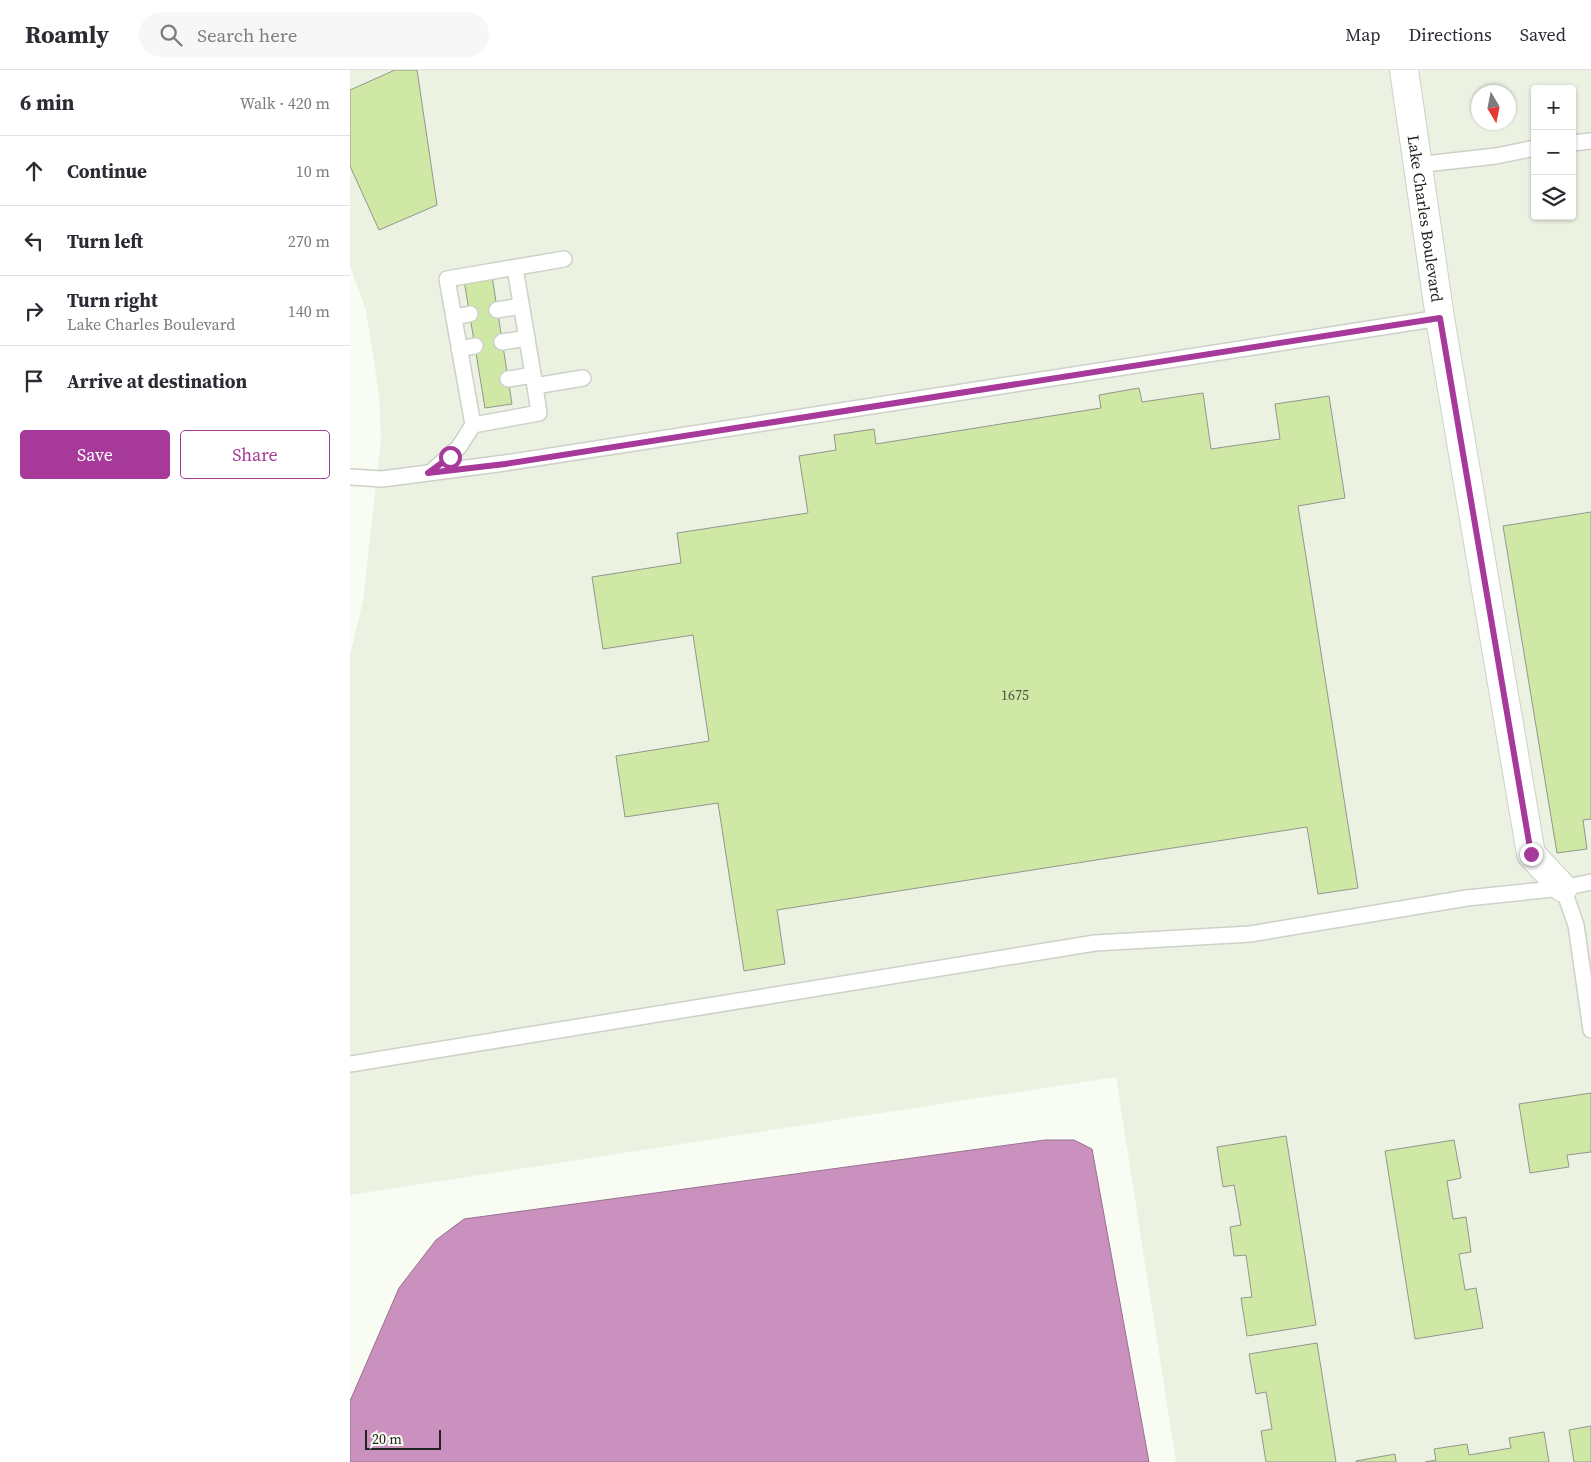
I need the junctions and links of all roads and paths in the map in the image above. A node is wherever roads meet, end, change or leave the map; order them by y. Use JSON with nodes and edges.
{"nodes":[{"id":1,"x":1404,"y":70,"type":"edge"},
{"id":2,"x":1591,"y":141,"type":"edge"},
{"id":3,"x":1576,"y":143,"type":"edge"},
{"id":4,"x":1531,"y":149,"type":"edge"},
{"id":5,"x":1416,"y":166,"type":"junction"},
{"id":6,"x":564,"y":260,"type":"dead end"},
{"id":7,"x":515,"y":268,"type":"junction"},
{"id":8,"x":521,"y":306,"type":"junction"},
{"id":9,"x":497,"y":310,"type":"dead end"},
{"id":10,"x":470,"y":314,"type":"dead end"},
{"id":11,"x":454,"y":317,"type":"junction"},
{"id":12,"x":1440,"y":318,"type":"junction"},
{"id":13,"x":527,"y":338,"type":"junction"},
{"id":14,"x":502,"y":342,"type":"dead end"},
{"id":15,"x":475,"y":346,"type":"dead end"},
{"id":16,"x":459,"y":349,"type":"junction"},
{"id":17,"x":583,"y":378,"type":"dead end"},
{"id":18,"x":508,"y":379,"type":"dead end"},
{"id":19,"x":534,"y":381,"type":"junction"},
{"id":20,"x":473,"y":425,"type":"junction"},
{"id":21,"x":428,"y":473,"type":"junction"},
{"id":22,"x":350,"y":477,"type":"edge"},
{"id":23,"x":1591,"y":882,"type":"edge"},
{"id":24,"x":1563,"y":888,"type":"junction"},
{"id":25,"x":1591,"y":1030,"type":"edge"},
{"id":26,"x":350,"y":1064,"type":"edge"}],
"edges":[{"from":1,"to":5,"type":"street","name":"Lake Charles Boulevard"},
{"from":2,"to":3,"type":"lane"},
{"from":4,"to":5,"type":"lane"},
{"from":5,"to":12,"type":"street","name":"Lake Charles Boulevard"},
{"from":6,"to":7,"type":"lane"},
{"from":7,"to":8,"type":"lane"},
{"from":7,"to":11,"type":"lane"},
{"from":8,"to":9,"type":"lane"},
{"from":8,"to":13,"type":"lane"},
{"from":10,"to":11,"type":"lane"},
{"from":11,"to":16,"type":"lane"},
{"from":12,"to":21,"type":"lane"},
{"from":12,"to":24,"type":"street","name":"Lake Charles Boulevard"},
{"from":13,"to":14,"type":"lane"},
{"from":13,"to":19,"type":"lane"},
{"from":15,"to":16,"type":"lane"},
{"from":16,"to":20,"type":"lane"},
{"from":17,"to":19,"type":"lane"},
{"from":18,"to":19,"type":"lane"},
{"from":19,"to":20,"type":"lane"},
{"from":20,"to":21,"type":"lane"},
{"from":21,"to":22,"type":"lane"},
{"from":23,"to":24,"type":"lane"},
{"from":24,"to":25,"type":"lane"},
{"from":24,"to":26,"type":"lane"}]}
